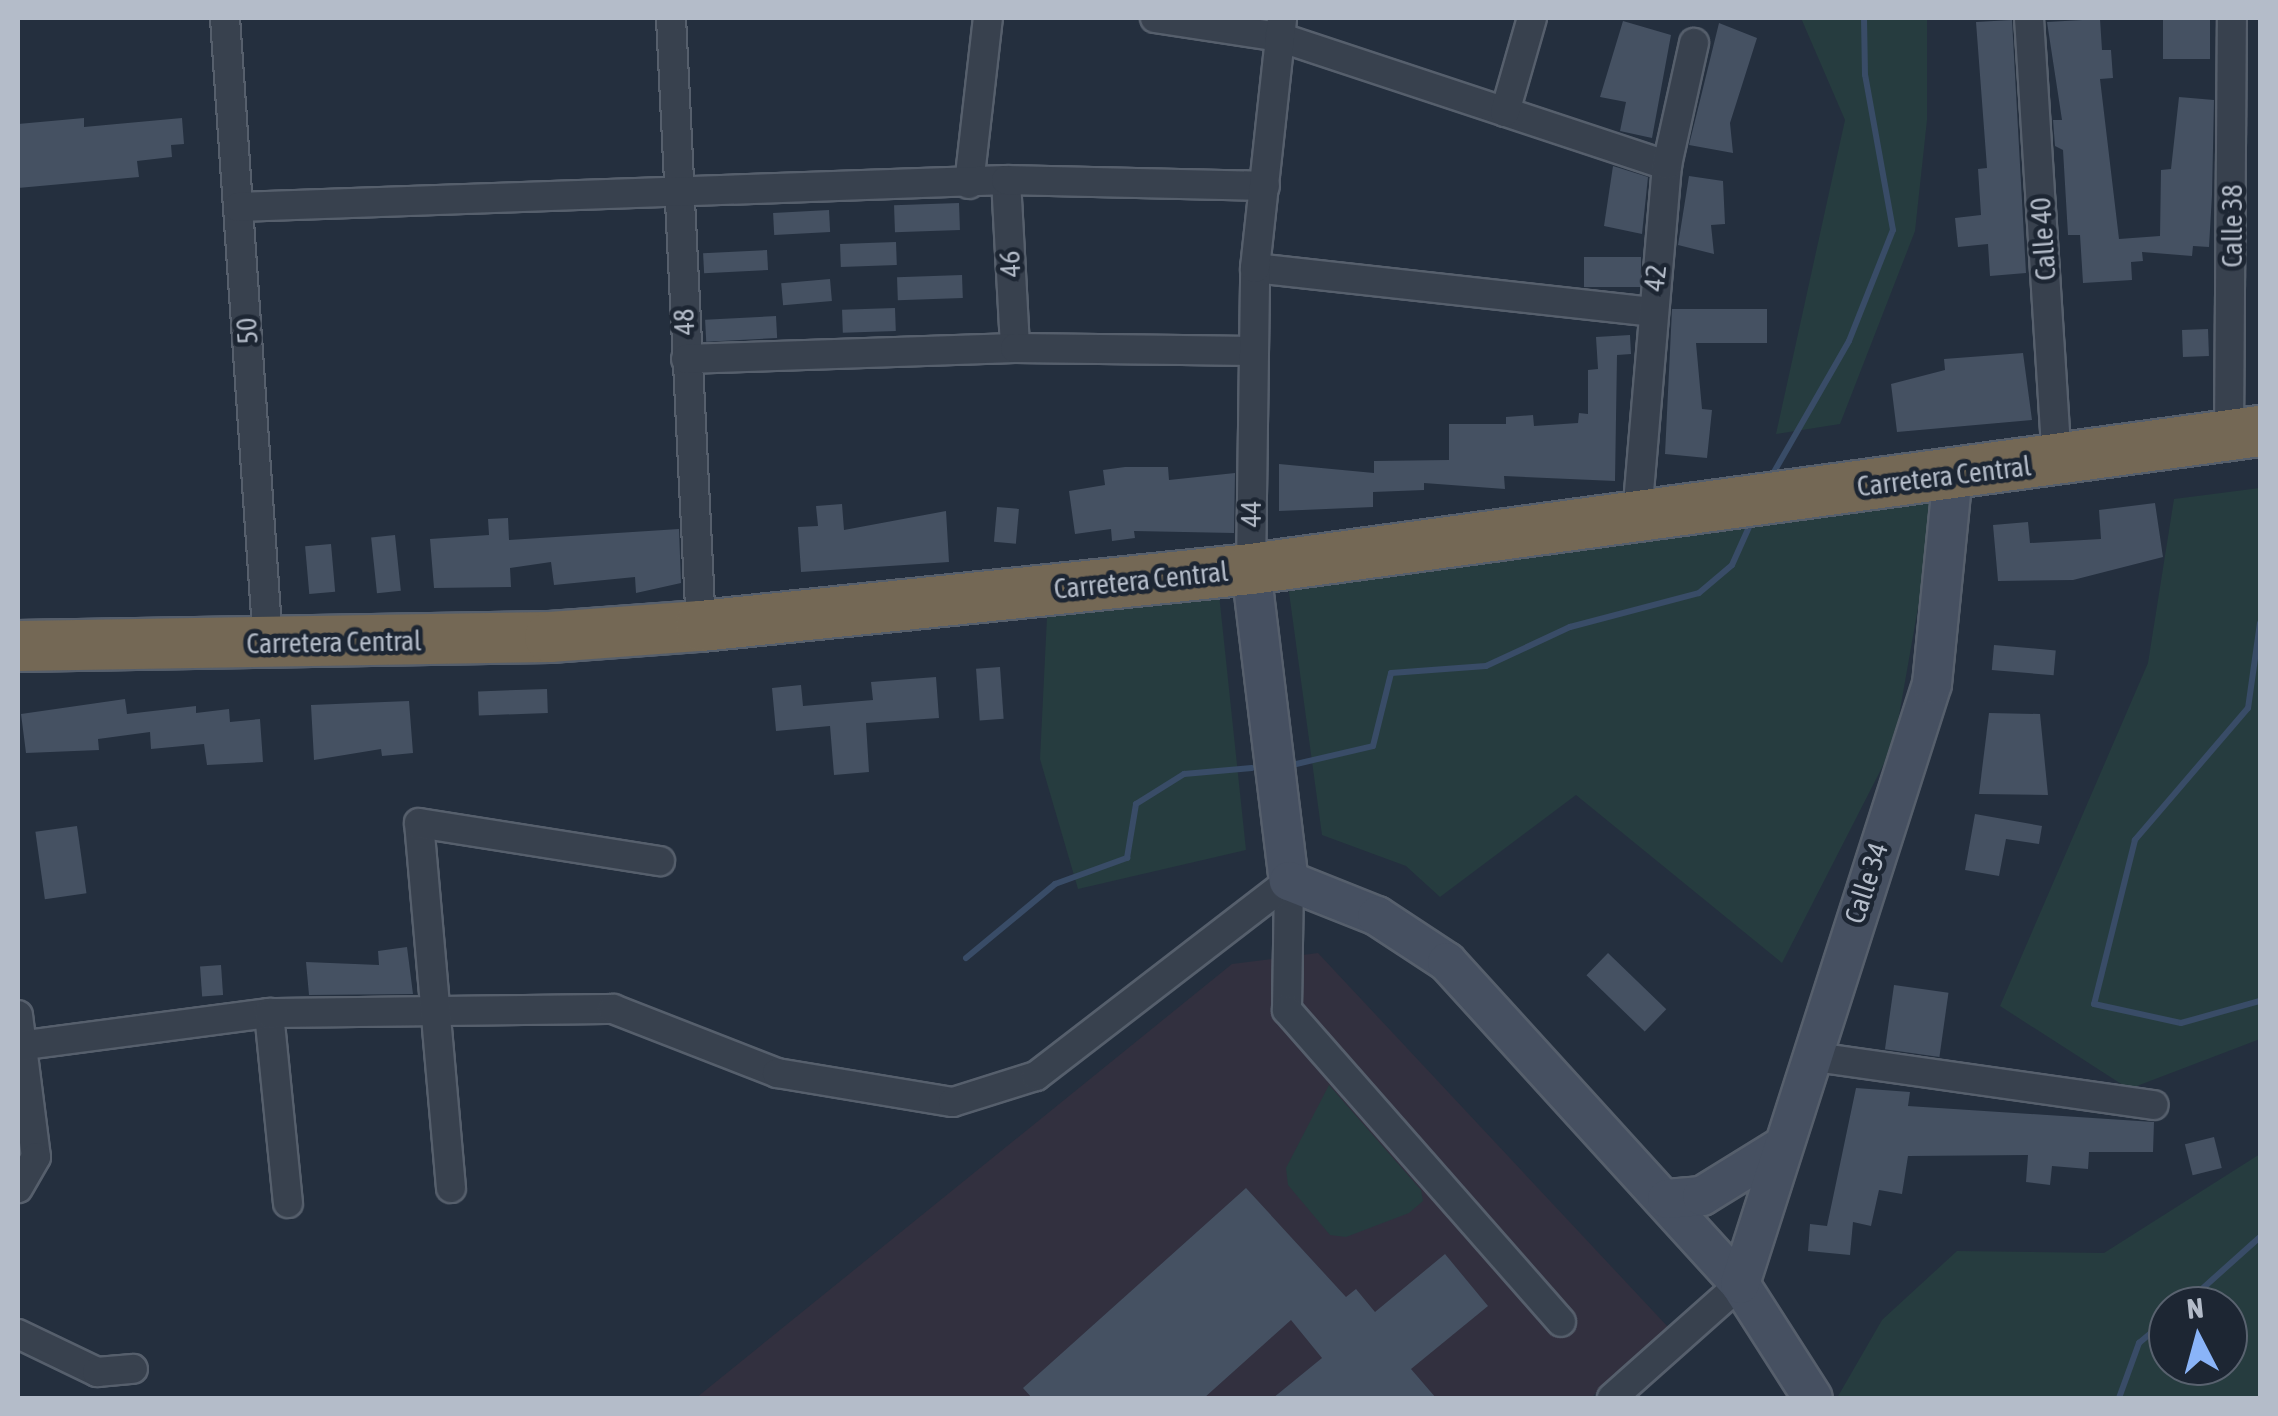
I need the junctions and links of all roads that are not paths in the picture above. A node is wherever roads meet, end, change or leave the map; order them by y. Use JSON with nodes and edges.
{"nodes":[{"id":1,"x":226,"y":18,"type":"edge"},
{"id":2,"x":671,"y":18,"type":"edge"},
{"id":3,"x":988,"y":18,"type":"edge"},
{"id":4,"x":1155,"y":18,"type":"edge"},
{"id":5,"x":1532,"y":18,"type":"edge"},
{"id":6,"x":2029,"y":18,"type":"edge"},
{"id":7,"x":2232,"y":18,"type":"edge"},
{"id":8,"x":1281,"y":27,"type":"edge"},
{"id":9,"x":1694,"y":43,"type":"dead end"},
{"id":10,"x":1506,"y":112,"type":"junction"},
{"id":11,"x":1667,"y":166,"type":"junction"},
{"id":12,"x":1006,"y":180,"type":"junction"},
{"id":13,"x":968,"y":184,"type":"junction"},
{"id":14,"x":1265,"y":186,"type":"junction"},
{"id":15,"x":677,"y":192,"type":"junction"},
{"id":16,"x":238,"y":207,"type":"junction"},
{"id":17,"x":1255,"y":268,"type":"junction"},
{"id":18,"x":1652,"y":312,"type":"junction"},
{"id":19,"x":1014,"y":348,"type":"junction"},
{"id":20,"x":1252,"y":352,"type":"junction"},
{"id":21,"x":686,"y":359,"type":"junction"},
{"id":22,"x":2249,"y":432,"type":"edge"},
{"id":23,"x":2057,"y":462,"type":"junction"},
{"id":24,"x":1953,"y":475,"type":"junction"},
{"id":25,"x":1637,"y":516,"type":"junction"},
{"id":26,"x":1251,"y":568,"type":"junction"},
{"id":27,"x":701,"y":626,"type":"junction"},
{"id":28,"x":268,"y":644,"type":"junction"},
{"id":29,"x":18,"y":646,"type":"edge"},
{"id":30,"x":660,"y":861,"type":"dead end"},
{"id":31,"x":1289,"y":881,"type":"junction"},
{"id":32,"x":432,"y":1007,"type":"junction"},
{"id":33,"x":270,"y":1013,"type":"junction"},
{"id":34,"x":18,"y":1016,"type":"edge"},
{"id":35,"x":20,"y":1046,"type":"edge"},
{"id":36,"x":1809,"y":1056,"type":"junction"},
{"id":37,"x":2154,"y":1105,"type":"dead end"},
{"id":38,"x":1778,"y":1149,"type":"junction"},
{"id":39,"x":18,"y":1188,"type":"edge"},
{"id":40,"x":450,"y":1188,"type":"dead end"},
{"id":41,"x":1667,"y":1199,"type":"junction"},
{"id":42,"x":288,"y":1203,"type":"dead end"},
{"id":43,"x":1740,"y":1284,"type":"junction"},
{"id":44,"x":1561,"y":1322,"type":"dead end"},
{"id":45,"x":18,"y":1334,"type":"edge"},
{"id":46,"x":133,"y":1370,"type":"dead end"},
{"id":47,"x":1810,"y":1395,"type":"edge"},
{"id":48,"x":1612,"y":1398,"type":"edge"}],
"edges":[{"from":1,"to":16,"type":"street","name":"50"},
{"from":2,"to":15,"type":"street","name":"48"},
{"from":3,"to":13,"type":"street"},
{"from":4,"to":8,"type":"street"},
{"from":5,"to":10,"type":"street"},
{"from":6,"to":23,"type":"street","name":"Calle 40"},
{"from":7,"to":22,"type":"street","name":"Calle 38"},
{"from":8,"to":10,"type":"street"},
{"from":8,"to":14,"type":"street","name":"44"},
{"from":9,"to":11,"type":"street","name":"42"},
{"from":10,"to":11,"type":"street"},
{"from":11,"to":18,"type":"street","name":"42"},
{"from":12,"to":13,"type":"street"},
{"from":12,"to":14,"type":"street"},
{"from":12,"to":19,"type":"street","name":"46"},
{"from":13,"to":15,"type":"street"},
{"from":14,"to":17,"type":"street","name":"44"},
{"from":15,"to":16,"type":"street"},
{"from":15,"to":21,"type":"street","name":"48"},
{"from":16,"to":28,"type":"street","name":"50"},
{"from":17,"to":18,"type":"street"},
{"from":17,"to":20,"type":"street","name":"44"},
{"from":18,"to":25,"type":"street","name":"42"},
{"from":19,"to":20,"type":"street"},
{"from":19,"to":21,"type":"street"},
{"from":20,"to":26,"type":"street","name":"44"},
{"from":21,"to":27,"type":"street","name":"48"},
{"from":22,"to":23,"type":"highway","name":"Carretera Central"},
{"from":23,"to":24,"type":"highway","name":"Carretera Central"},
{"from":24,"to":25,"type":"highway","name":"Carretera Central"},
{"from":24,"to":36,"type":"street","name":"Calle 34"},
{"from":25,"to":26,"type":"highway","name":"Carretera Central"},
{"from":26,"to":27,"type":"highway","name":"Carretera Central"},
{"from":26,"to":31,"type":"street","name":"44"},
{"from":27,"to":28,"type":"highway","name":"Carretera Central"},
{"from":28,"to":29,"type":"highway","name":"Carretera Central"},
{"from":30,"to":32,"type":"street"},
{"from":31,"to":32,"type":"street"},
{"from":31,"to":41,"type":"street"},
{"from":31,"to":44,"type":"street","name":"44"},
{"from":32,"to":33,"type":"street"},
{"from":32,"to":40,"type":"street"},
{"from":33,"to":35,"type":"street"},
{"from":33,"to":42,"type":"street"},
{"from":34,"to":35,"type":"street"},
{"from":35,"to":39,"type":"street"},
{"from":36,"to":37,"type":"street"},
{"from":36,"to":38,"type":"street","name":"Calle 34"},
{"from":38,"to":41,"type":"street"},
{"from":38,"to":43,"type":"street","name":"Calle 34"},
{"from":41,"to":43,"type":"street"},
{"from":43,"to":47,"type":"street"},
{"from":43,"to":48,"type":"street"},
{"from":45,"to":46,"type":"street"}]}
